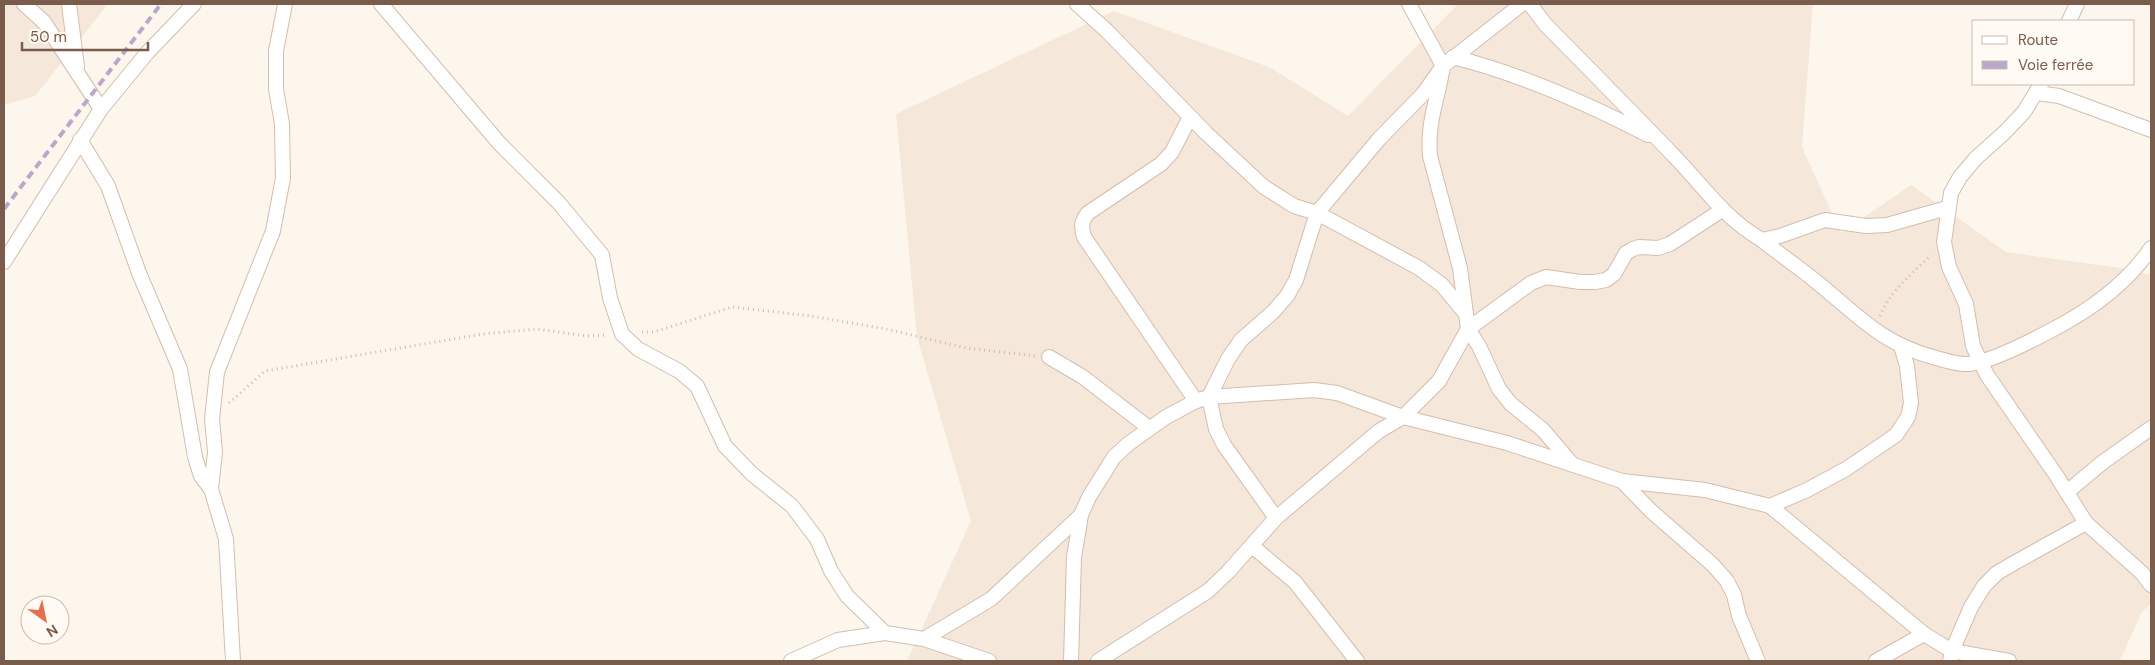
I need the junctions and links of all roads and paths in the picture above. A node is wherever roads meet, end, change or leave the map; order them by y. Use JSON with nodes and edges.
{"nodes":[{"id":1,"x":24,"y":4,"type":"edge"},
{"id":2,"x":69,"y":4,"type":"edge"},
{"id":3,"x":194,"y":4,"type":"edge"},
{"id":4,"x":285,"y":4,"type":"edge"},
{"id":5,"x":381,"y":4,"type":"edge"},
{"id":6,"x":1077,"y":4,"type":"edge"},
{"id":7,"x":1409,"y":4,"type":"edge"},
{"id":8,"x":1522,"y":4,"type":"edge"},
{"id":9,"x":1530,"y":4,"type":"edge"},
{"id":10,"x":2077,"y":4,"type":"edge"},
{"id":11,"x":2069,"y":20,"type":"edge"},
{"id":12,"x":1448,"y":61,"type":"junction"},
{"id":13,"x":78,"y":72,"type":"junction"},
{"id":14,"x":2039,"y":88,"type":"edge"},
{"id":15,"x":101,"y":109,"type":"junction"},
{"id":16,"x":1190,"y":117,"type":"junction"},
{"id":17,"x":2151,"y":130,"type":"edge"},
{"id":18,"x":80,"y":140,"type":"junction"},
{"id":19,"x":1660,"y":140,"type":"junction"},
{"id":20,"x":1947,"y":208,"type":"junction"},
{"id":21,"x":1722,"y":210,"type":"junction"},
{"id":22,"x":1317,"y":213,"type":"junction"},
{"id":23,"x":1762,"y":240,"type":"junction"},
{"id":24,"x":1944,"y":242,"type":"junction"},
{"id":25,"x":2151,"y":248,"type":"edge"},
{"id":26,"x":4,"y":262,"type":"edge"},
{"id":27,"x":1466,"y":314,"type":"junction"},
{"id":28,"x":1468,"y":329,"type":"junction"},
{"id":29,"x":1880,"y":334,"type":"junction"},
{"id":30,"x":1901,"y":346,"type":"junction"},
{"id":31,"x":1049,"y":357,"type":"dead end"},
{"id":32,"x":1980,"y":361,"type":"junction"},
{"id":33,"x":1203,"y":399,"type":"junction"},
{"id":34,"x":1403,"y":417,"type":"junction"},
{"id":35,"x":1149,"y":428,"type":"junction"},
{"id":36,"x":2151,"y":428,"type":"edge"},
{"id":37,"x":1572,"y":465,"type":"junction"},
{"id":38,"x":1622,"y":481,"type":"junction"},
{"id":39,"x":211,"y":490,"type":"junction"},
{"id":40,"x":2067,"y":492,"type":"junction"},
{"id":41,"x":1770,"y":506,"type":"junction"},
{"id":42,"x":1081,"y":515,"type":"junction"},
{"id":43,"x":1276,"y":518,"type":"junction"},
{"id":44,"x":2086,"y":523,"type":"junction"},
{"id":45,"x":1252,"y":546,"type":"junction"},
{"id":46,"x":2151,"y":585,"type":"edge"},
{"id":47,"x":885,"y":634,"type":"junction"},
{"id":48,"x":1924,"y":634,"type":"junction"},
{"id":49,"x":924,"y":639,"type":"junction"},
{"id":50,"x":1951,"y":656,"type":"edge"},
{"id":51,"x":233,"y":661,"type":"edge"},
{"id":52,"x":791,"y":661,"type":"edge"},
{"id":53,"x":989,"y":661,"type":"edge"},
{"id":54,"x":1071,"y":661,"type":"edge"},
{"id":55,"x":1098,"y":661,"type":"edge"},
{"id":56,"x":1357,"y":661,"type":"edge"},
{"id":57,"x":1758,"y":661,"type":"edge"},
{"id":58,"x":1876,"y":661,"type":"edge"},
{"id":59,"x":2009,"y":661,"type":"edge"}],
"edges":[{"from":1,"to":13,"type":"street"},
{"from":2,"to":13,"type":"street"},
{"from":3,"to":15,"type":"street"},
{"from":4,"to":39,"type":"street"},
{"from":5,"to":47,"type":"street"},
{"from":6,"to":16,"type":"street"},
{"from":7,"to":12,"type":"street"},
{"from":8,"to":12,"type":"street"},
{"from":9,"to":19,"type":"street"},
{"from":10,"to":11,"type":"street"},
{"from":12,"to":19,"type":"street"},
{"from":12,"to":22,"type":"street"},
{"from":12,"to":27,"type":"street"},
{"from":13,"to":15,"type":"street"},
{"from":14,"to":17,"type":"street"},
{"from":14,"to":20,"type":"street"},
{"from":15,"to":18,"type":"street"},
{"from":16,"to":22,"type":"street"},
{"from":16,"to":33,"type":"street"},
{"from":18,"to":26,"type":"street"},
{"from":18,"to":39,"type":"street"},
{"from":19,"to":21,"type":"street"},
{"from":20,"to":23,"type":"street"},
{"from":20,"to":24,"type":"street"},
{"from":21,"to":23,"type":"street"},
{"from":21,"to":28,"type":"street"},
{"from":22,"to":27,"type":"street"},
{"from":22,"to":33,"type":"street"},
{"from":23,"to":29,"type":"street"},
{"from":24,"to":29,"type":"path"},
{"from":24,"to":32,"type":"street"},
{"from":25,"to":32,"type":"street"},
{"from":27,"to":28,"type":"street"},
{"from":28,"to":34,"type":"street"},
{"from":28,"to":37,"type":"street"},
{"from":29,"to":30,"type":"street"},
{"from":30,"to":32,"type":"street"},
{"from":30,"to":41,"type":"street"},
{"from":31,"to":35,"type":"street"},
{"from":32,"to":40,"type":"street"},
{"from":33,"to":34,"type":"street"},
{"from":33,"to":35,"type":"street"},
{"from":33,"to":43,"type":"street"},
{"from":34,"to":37,"type":"street"},
{"from":34,"to":43,"type":"street"},
{"from":35,"to":42,"type":"street"},
{"from":36,"to":40,"type":"street"},
{"from":37,"to":38,"type":"street"},
{"from":38,"to":41,"type":"street"},
{"from":38,"to":57,"type":"street"},
{"from":39,"to":51,"type":"street"},
{"from":40,"to":44,"type":"street"},
{"from":41,"to":48,"type":"street"},
{"from":42,"to":49,"type":"street"},
{"from":42,"to":54,"type":"street"},
{"from":43,"to":45,"type":"street"},
{"from":44,"to":46,"type":"street"},
{"from":44,"to":50,"type":"street"},
{"from":45,"to":55,"type":"street"},
{"from":45,"to":56,"type":"street"},
{"from":47,"to":49,"type":"street"},
{"from":47,"to":52,"type":"street"},
{"from":48,"to":50,"type":"street"},
{"from":48,"to":58,"type":"street"},
{"from":49,"to":53,"type":"street"},
{"from":50,"to":59,"type":"street"}]}
